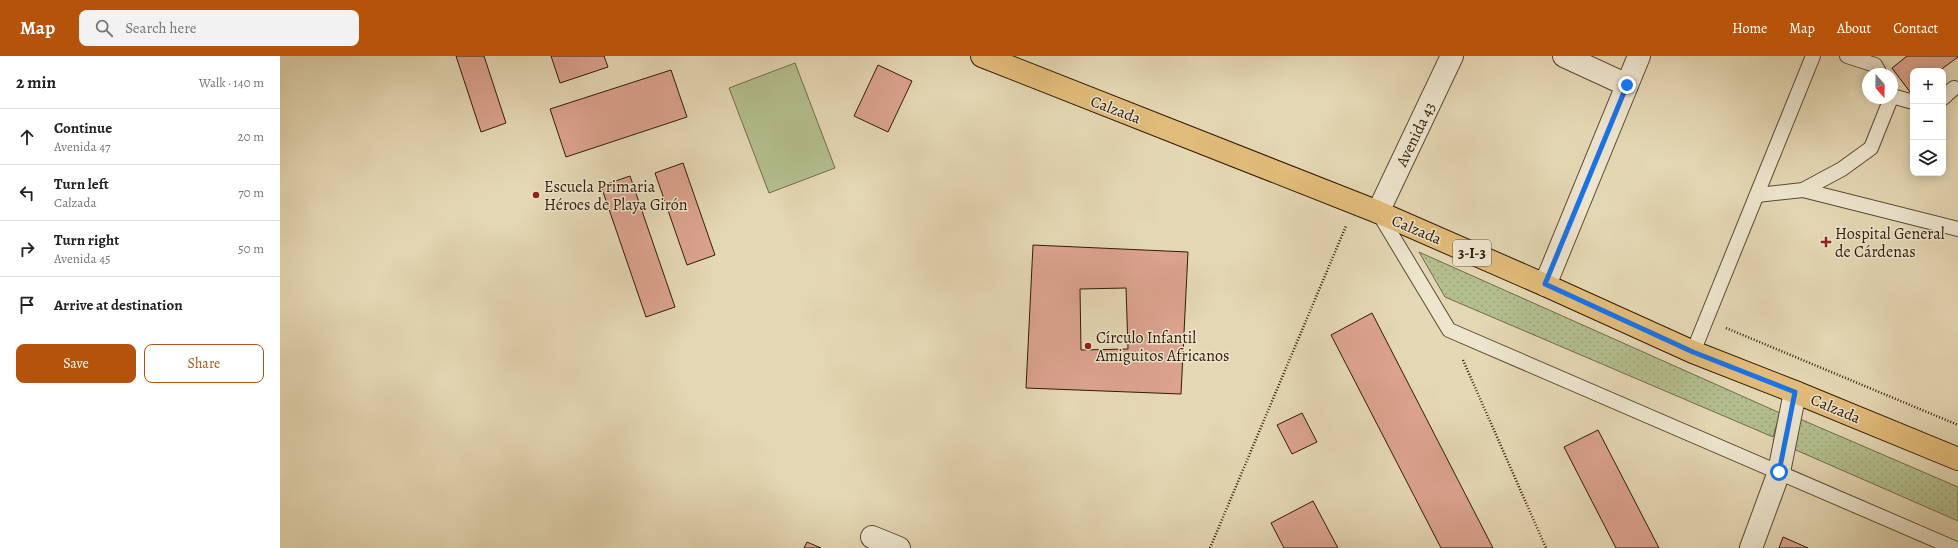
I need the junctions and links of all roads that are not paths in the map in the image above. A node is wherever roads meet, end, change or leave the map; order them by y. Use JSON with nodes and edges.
{"nodes":[{"id":1,"x":982,"y":56,"type":"edge"},
{"id":2,"x":1452,"y":56,"type":"edge"},
{"id":3,"x":1564,"y":56,"type":"edge"},
{"id":4,"x":1639,"y":56,"type":"edge"},
{"id":5,"x":1813,"y":56,"type":"edge"},
{"id":6,"x":1847,"y":56,"type":"edge"},
{"id":7,"x":1015,"y":62,"type":"edge"},
{"id":8,"x":1877,"y":68,"type":"edge"},
{"id":9,"x":1627,"y":85,"type":"junction"},
{"id":10,"x":1954,"y":88,"type":"dead end"},
{"id":11,"x":1946,"y":95,"type":"edge"},
{"id":12,"x":1898,"y":98,"type":"edge"},
{"id":13,"x":1910,"y":101,"type":"edge"},
{"id":14,"x":1889,"y":104,"type":"edge"},
{"id":15,"x":1803,"y":190,"type":"junction"},
{"id":16,"x":1757,"y":195,"type":"junction"},
{"id":17,"x":1378,"y":212,"type":"junction"},
{"id":18,"x":1958,"y":229,"type":"edge"},
{"id":19,"x":1545,"y":284,"type":"junction"},
{"id":20,"x":1693,"y":352,"type":"junction"},
{"id":21,"x":1795,"y":392,"type":"junction"},
{"id":22,"x":1958,"y":459,"type":"edge"},
{"id":23,"x":1779,"y":472,"type":"junction"},
{"id":24,"x":872,"y":537,"type":"dead end"},
{"id":25,"x":899,"y":548,"type":"edge"},
{"id":26,"x":1751,"y":548,"type":"edge"},
{"id":27,"x":1954,"y":548,"type":"edge"}],
"edges":[{"from":1,"to":7,"type":"main road","name":"Calzada","number":"3-I-3"},
{"from":2,"to":17,"type":"street","name":"Avenida 43"},
{"from":3,"to":9,"type":"street"},
{"from":4,"to":9,"type":"street"},
{"from":5,"to":16,"type":"lane"},
{"from":6,"to":8,"type":"lane"},
{"from":7,"to":17,"type":"main road","name":"Calzada","number":"3-I-3"},
{"from":9,"to":19,"type":"street"},
{"from":10,"to":11,"type":"lane"},
{"from":12,"to":13,"type":"lane"},
{"from":14,"to":15,"type":"lane"},
{"from":15,"to":16,"type":"lane"},
{"from":15,"to":18,"type":"lane"},
{"from":16,"to":20,"type":"lane"},
{"from":17,"to":19,"type":"main road","name":"Calzada","number":"3-I-3"},
{"from":17,"to":23,"type":"lane"},
{"from":19,"to":20,"type":"main road","name":"Calzada","number":"3-I-3"},
{"from":20,"to":21,"type":"main road","name":"Calzada","number":"3-I-3"},
{"from":21,"to":22,"type":"main road","name":"Calzada","number":"3-I-3"},
{"from":21,"to":23,"type":"street"},
{"from":23,"to":26,"type":"street"},
{"from":23,"to":27,"type":"lane"},
{"from":24,"to":25,"type":"street"}]}
